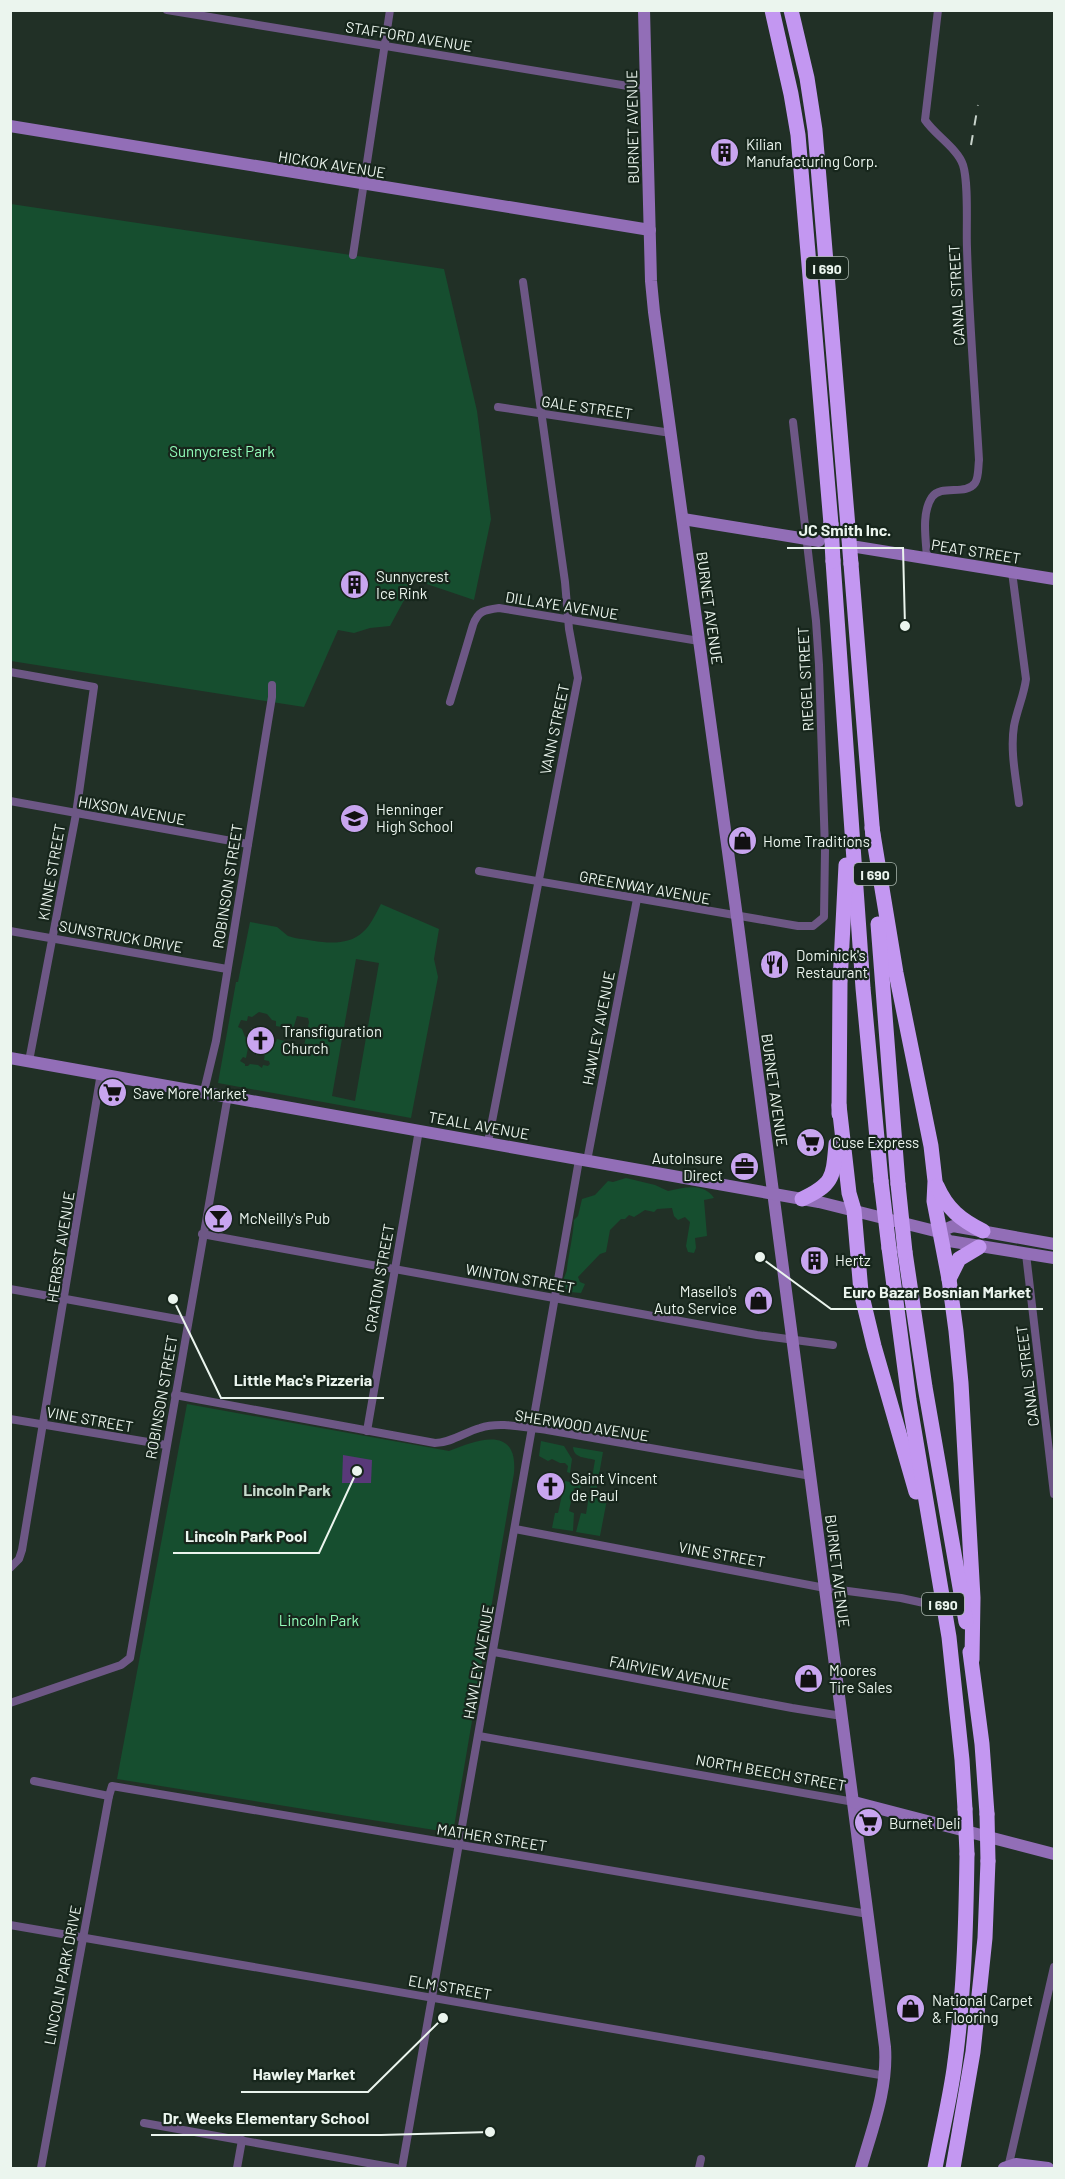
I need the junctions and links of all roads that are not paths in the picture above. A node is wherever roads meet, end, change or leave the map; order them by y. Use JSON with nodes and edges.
{"nodes":[{"id":1,"x":168,"y":10,"type":"edge"},
{"id":2,"x":390,"y":10,"type":"edge"},
{"id":3,"x":644,"y":10,"type":"edge"},
{"id":4,"x":772,"y":10,"type":"edge"},
{"id":5,"x":791,"y":10,"type":"edge"},
{"id":6,"x":938,"y":10,"type":"edge"},
{"id":7,"x":385,"y":46,"type":"junction"},
{"id":8,"x":646,"y":89,"type":"junction"},
{"id":9,"x":10,"y":126,"type":"edge"},
{"id":10,"x":365,"y":184,"type":"junction"},
{"id":11,"x":650,"y":230,"type":"junction"},
{"id":12,"x":353,"y":255,"type":"dead end"},
{"id":13,"x":524,"y":282,"type":"dead end"},
{"id":14,"x":498,"y":407,"type":"dead end"},
{"id":15,"x":542,"y":414,"type":"junction"},
{"id":16,"x":793,"y":422,"type":"dead end"},
{"id":17,"x":671,"y":433,"type":"junction"},
{"id":18,"x":682,"y":519,"type":"junction"},
{"id":19,"x":813,"y":540,"type":"junction"},
{"id":20,"x":857,"y":547,"type":"dead end"},
{"id":21,"x":927,"y":558,"type":"junction"},
{"id":22,"x":1012,"y":572,"type":"junction"},
{"id":23,"x":1054,"y":579,"type":"edge"},
{"id":24,"x":568,"y":620,"type":"junction"},
{"id":25,"x":699,"y":641,"type":"junction"},
{"id":26,"x":10,"y":672,"type":"edge"},
{"id":27,"x":272,"y":685,"type":"dead end"},
{"id":28,"x":450,"y":702,"type":"dead end"},
{"id":29,"x":10,"y":801,"type":"edge"},
{"id":30,"x":849,"y":802,"type":"junction"},
{"id":31,"x":1019,"y":803,"type":"dead end"},
{"id":32,"x":76,"y":814,"type":"junction"},
{"id":33,"x":872,"y":828,"type":"junction"},
{"id":34,"x":248,"y":844,"type":"junction"},
{"id":35,"x":479,"y":871,"type":"dead end"},
{"id":36,"x":539,"y":882,"type":"junction"},
{"id":37,"x":637,"y":899,"type":"junction"},
{"id":38,"x":737,"y":917,"type":"junction"},
{"id":39,"x":807,"y":926,"type":"joint"},
{"id":40,"x":10,"y":931,"type":"edge"},
{"id":41,"x":53,"y":938,"type":"junction"},
{"id":42,"x":227,"y":969,"type":"junction"},
{"id":43,"x":10,"y":1058,"type":"edge"},
{"id":44,"x":29,"y":1061,"type":"junction"},
{"id":45,"x":101,"y":1074,"type":"junction"},
{"id":46,"x":204,"y":1091,"type":"junction"},
{"id":47,"x":228,"y":1095,"type":"junction"},
{"id":48,"x":839,"y":1106,"type":"junction"},
{"id":49,"x":419,"y":1130,"type":"junction"},
{"id":50,"x":488,"y":1142,"type":"junction"},
{"id":51,"x":583,"y":1160,"type":"junction"},
{"id":52,"x":935,"y":1181,"type":"junction"},
{"id":53,"x":774,"y":1194,"type":"junction"},
{"id":54,"x":802,"y":1199,"type":"junction"},
{"id":55,"x":854,"y":1210,"type":"junction"},
{"id":56,"x":983,"y":1231,"type":"junction"},
{"id":57,"x":939,"y":1232,"type":"junction"},
{"id":58,"x":202,"y":1234,"type":"junction"},
{"id":59,"x":1054,"y":1244,"type":"edge"},
{"id":60,"x":979,"y":1246,"type":"junction"},
{"id":61,"x":1026,"y":1254,"type":"junction"},
{"id":62,"x":1054,"y":1258,"type":"edge"},
{"id":63,"x":394,"y":1269,"type":"junction"},
{"id":64,"x":949,"y":1279,"type":"junction"},
{"id":65,"x":10,"y":1289,"type":"edge"},
{"id":66,"x":65,"y":1298,"type":"junction"},
{"id":67,"x":555,"y":1298,"type":"junction"},
{"id":68,"x":188,"y":1321,"type":"junction"},
{"id":69,"x":793,"y":1340,"type":"junction"},
{"id":70,"x":833,"y":1345,"type":"dead end"},
{"id":71,"x":175,"y":1395,"type":"junction"},
{"id":72,"x":10,"y":1419,"type":"edge"},
{"id":73,"x":44,"y":1425,"type":"junction"},
{"id":74,"x":533,"y":1429,"type":"junction"},
{"id":75,"x":367,"y":1431,"type":"junction"},
{"id":76,"x":166,"y":1445,"type":"junction"},
{"id":77,"x":811,"y":1476,"type":"junction"},
{"id":78,"x":1054,"y":1494,"type":"edge"},
{"id":79,"x":515,"y":1529,"type":"junction"},
{"id":80,"x":933,"y":1548,"type":"junction"},
{"id":81,"x":10,"y":1568,"type":"edge"},
{"id":82,"x":825,"y":1588,"type":"junction"},
{"id":83,"x":924,"y":1603,"type":"dead end"},
{"id":84,"x":494,"y":1652,"type":"junction"},
{"id":85,"x":972,"y":1660,"type":"junction"},
{"id":86,"x":10,"y":1703,"type":"edge"},
{"id":87,"x":842,"y":1716,"type":"junction"},
{"id":88,"x":479,"y":1736,"type":"junction"},
{"id":89,"x":34,"y":1781,"type":"dead end"},
{"id":90,"x":112,"y":1786,"type":"joint"},
{"id":91,"x":109,"y":1796,"type":"junction"},
{"id":92,"x":854,"y":1802,"type":"junction"},
{"id":93,"x":460,"y":1845,"type":"junction"},
{"id":94,"x":1054,"y":1854,"type":"edge"},
{"id":95,"x":868,"y":1914,"type":"junction"},
{"id":96,"x":10,"y":1925,"type":"edge"},
{"id":97,"x":83,"y":1938,"type":"junction"},
{"id":98,"x":1054,"y":1967,"type":"edge"},
{"id":99,"x":431,"y":1998,"type":"junction"},
{"id":100,"x":886,"y":2076,"type":"junction"},
{"id":101,"x":144,"y":2123,"type":"dead end"},
{"id":102,"x":242,"y":2140,"type":"junction"},
{"id":103,"x":701,"y":2159,"type":"dead end"},
{"id":104,"x":1007,"y":2168,"type":"edge"},
{"id":105,"x":41,"y":2169,"type":"edge"},
{"id":106,"x":237,"y":2169,"type":"edge"},
{"id":107,"x":396,"y":2169,"type":"edge"},
{"id":108,"x":402,"y":2169,"type":"edge"},
{"id":109,"x":699,"y":2169,"type":"edge"},
{"id":110,"x":861,"y":2169,"type":"edge"},
{"id":111,"x":935,"y":2169,"type":"edge"},
{"id":112,"x":953,"y":2169,"type":"edge"},
{"id":113,"x":1048,"y":2169,"type":"edge"}],
"edges":[{"from":1,"to":7,"type":"street","name":"STAFFORD AVENUE"},
{"from":2,"to":7,"type":"street"},
{"from":3,"to":8,"type":"street","name":"BURNET AVENUE"},
{"from":4,"to":30,"type":"highway","number":"I 690","bridge":true},
{"from":5,"to":33,"type":"highway","number":"I 690","bridge":true},
{"from":6,"to":21,"type":"street","name":"CANAL STREET"},
{"from":7,"to":8,"type":"street","name":"STAFFORD AVENUE"},
{"from":7,"to":10,"type":"street"},
{"from":8,"to":11,"type":"street","name":"BURNET AVENUE"},
{"from":9,"to":10,"type":"street","name":"HICKOK AVENUE"},
{"from":10,"to":11,"type":"street","name":"HICKOK AVENUE"},
{"from":10,"to":12,"type":"street"},
{"from":11,"to":17,"type":"street","name":"BURNET AVENUE"},
{"from":13,"to":15,"type":"street","name":"VANN STREET"},
{"from":14,"to":15,"type":"street","name":"GALE STREET"},
{"from":15,"to":17,"type":"street","name":"GALE STREET"},
{"from":15,"to":24,"type":"street","name":"VANN STREET"},
{"from":16,"to":19,"type":"street","name":"RIEGEL STREET"},
{"from":17,"to":18,"type":"street","name":"BURNET AVENUE"},
{"from":18,"to":19,"type":"street"},
{"from":18,"to":25,"type":"street","name":"BURNET AVENUE"},
{"from":19,"to":39,"type":"street","name":"RIEGEL STREET"},
{"from":20,"to":21,"type":"street","name":"PEAT STREET"},
{"from":21,"to":22,"type":"street","name":"PEAT STREET"},
{"from":22,"to":23,"type":"street","name":"PEAT STREET"},
{"from":22,"to":31,"type":"street"},
{"from":24,"to":25,"type":"street","name":"DILLAYE AVENUE"},
{"from":24,"to":28,"type":"street","name":"DILLAYE AVENUE"},
{"from":24,"to":36,"type":"street","name":"VANN STREET"},
{"from":25,"to":38,"type":"street","name":"BURNET AVENUE"},
{"from":26,"to":32,"type":"street","name":"KINNE STREET"},
{"from":27,"to":34,"type":"street","name":"ROBINSON STREET"},
{"from":29,"to":32,"type":"street","name":"HIXSON AVENUE"},
{"from":30,"to":48,"type":"highway"},
{"from":30,"to":80,"type":"highway","number":"I 690","bridge":true},
{"from":32,"to":34,"type":"street","name":"HIXSON AVENUE"},
{"from":32,"to":41,"type":"street","name":"KINNE STREET"},
{"from":33,"to":52,"type":"highway"},
{"from":33,"to":85,"type":"highway","number":"I 690","bridge":true},
{"from":34,"to":42,"type":"street","name":"ROBINSON STREET"},
{"from":35,"to":36,"type":"street","name":"GREENWAY AVENUE"},
{"from":36,"to":37,"type":"street","name":"GREENWAY AVENUE"},
{"from":36,"to":50,"type":"street","name":"VANN STREET"},
{"from":37,"to":38,"type":"street","name":"GREENWAY AVENUE"},
{"from":37,"to":51,"type":"street","name":"HAWLEY AVENUE"},
{"from":38,"to":39,"type":"street","name":"GREENWAY AVENUE"},
{"from":38,"to":53,"type":"street","name":"BURNET AVENUE"},
{"from":40,"to":41,"type":"street","name":"SUNSTRUCK DRIVE"},
{"from":41,"to":42,"type":"street","name":"SUNSTRUCK DRIVE"},
{"from":41,"to":44,"type":"street","name":"KINNE STREET"},
{"from":42,"to":46,"type":"street","name":"ROBINSON STREET"},
{"from":43,"to":44,"type":"street","name":"TEALL AVENUE"},
{"from":44,"to":45,"type":"street","name":"TEALL AVENUE"},
{"from":45,"to":46,"type":"street","name":"TEALL AVENUE"},
{"from":45,"to":66,"type":"street","name":"HERBST AVENUE"},
{"from":46,"to":47,"type":"street","name":"TEALL AVENUE"},
{"from":47,"to":49,"type":"street","name":"TEALL AVENUE"},
{"from":47,"to":58,"type":"street","name":"ROBINSON STREET"},
{"from":48,"to":54,"type":"highway"},
{"from":48,"to":55,"type":"highway"},
{"from":49,"to":50,"type":"street","name":"TEALL AVENUE"},
{"from":49,"to":63,"type":"street","name":"CRATON STREET"},
{"from":50,"to":51,"type":"street","name":"TEALL AVENUE"},
{"from":51,"to":53,"type":"street","name":"TEALL AVENUE"},
{"from":51,"to":67,"type":"street","name":"HAWLEY AVENUE"},
{"from":52,"to":56,"type":"highway"},
{"from":52,"to":57,"type":"highway"},
{"from":53,"to":54,"type":"street","name":"TEALL AVENUE"},
{"from":53,"to":69,"type":"street","name":"BURNET AVENUE"},
{"from":54,"to":55,"type":"street","name":"TEALL AVENUE"},
{"from":55,"to":57,"type":"street","name":"TEALL AVENUE"},
{"from":55,"to":80,"type":"highway"},
{"from":56,"to":57,"type":"street","name":"TEALL AVENUE"},
{"from":56,"to":59,"type":"street","name":"TEALL AVENUE"},
{"from":57,"to":60,"type":"street","name":"TEALL AVENUE"},
{"from":57,"to":64,"type":"highway"},
{"from":58,"to":63,"type":"street","name":"WINTON STREET"},
{"from":58,"to":68,"type":"street","name":"ROBINSON STREET"},
{"from":60,"to":61,"type":"street","name":"TEALL AVENUE"},
{"from":60,"to":64,"type":"highway"},
{"from":61,"to":62,"type":"street","name":"TEALL AVENUE"},
{"from":61,"to":78,"type":"street","name":"CANAL STREET"},
{"from":63,"to":67,"type":"street","name":"WINTON STREET"},
{"from":63,"to":75,"type":"street","name":"CRATON STREET"},
{"from":64,"to":85,"type":"highway"},
{"from":65,"to":66,"type":"street"},
{"from":66,"to":68,"type":"street"},
{"from":66,"to":73,"type":"street","name":"HERBST AVENUE"},
{"from":67,"to":69,"type":"street","name":"WINTON STREET"},
{"from":67,"to":74,"type":"street","name":"HAWLEY AVENUE"},
{"from":68,"to":71,"type":"street","name":"ROBINSON STREET"},
{"from":69,"to":70,"type":"street","name":"WINTON STREET"},
{"from":69,"to":77,"type":"street","name":"BURNET AVENUE"},
{"from":71,"to":75,"type":"street","name":"SHERWOOD AVENUE"},
{"from":71,"to":76,"type":"street","name":"ROBINSON STREET"},
{"from":72,"to":73,"type":"street","name":"VINE STREET"},
{"from":73,"to":76,"type":"street","name":"VINE STREET"},
{"from":73,"to":81,"type":"street","name":"HERBST AVENUE"},
{"from":74,"to":75,"type":"street","name":"SHERWOOD AVENUE"},
{"from":74,"to":77,"type":"street","name":"SHERWOOD AVENUE"},
{"from":74,"to":79,"type":"street","name":"HAWLEY AVENUE"},
{"from":76,"to":86,"type":"street","name":"ROBINSON STREET"},
{"from":77,"to":82,"type":"street","name":"BURNET AVENUE"},
{"from":79,"to":82,"type":"street","name":"VINE STREET"},
{"from":79,"to":84,"type":"street","name":"HAWLEY AVENUE"},
{"from":80,"to":111,"type":"highway","number":"I 690","bridge":true},
{"from":82,"to":83,"type":"street","name":"VINE STREET"},
{"from":82,"to":87,"type":"street","name":"BURNET AVENUE"},
{"from":84,"to":87,"type":"street","name":"FAIRVIEW AVENUE"},
{"from":84,"to":88,"type":"street","name":"HAWLEY AVENUE"},
{"from":85,"to":112,"type":"highway","number":"I 690","bridge":true},
{"from":87,"to":92,"type":"street","name":"BURNET AVENUE"},
{"from":88,"to":92,"type":"street","name":"NORTH BEECH STREET"},
{"from":88,"to":93,"type":"street","name":"HAWLEY AVENUE"},
{"from":89,"to":91,"type":"street"},
{"from":90,"to":91,"type":"street","name":"LINCOLN PARK DRIVE"},
{"from":90,"to":93,"type":"street","name":"MATHER STREET"},
{"from":91,"to":97,"type":"street","name":"LINCOLN PARK DRIVE"},
{"from":92,"to":94,"type":"street","name":"NORTH BEECH STREET"},
{"from":92,"to":95,"type":"street","name":"BURNET AVENUE"},
{"from":93,"to":95,"type":"street","name":"MATHER STREET"},
{"from":93,"to":99,"type":"street","name":"HAWLEY AVENUE"},
{"from":95,"to":100,"type":"street","name":"BURNET AVENUE"},
{"from":96,"to":97,"type":"street","name":"ELM STREET"},
{"from":97,"to":99,"type":"street","name":"ELM STREET"},
{"from":97,"to":105,"type":"street","name":"LINCOLN PARK DRIVE"},
{"from":98,"to":104,"type":"street"},
{"from":99,"to":100,"type":"street","name":"ELM STREET"},
{"from":99,"to":108,"type":"street","name":"HAWLEY AVENUE"},
{"from":100,"to":110,"type":"street","name":"BURNET AVENUE"},
{"from":101,"to":102,"type":"street"},
{"from":102,"to":106,"type":"street"},
{"from":102,"to":107,"type":"street"},
{"from":103,"to":109,"type":"street"},
{"from":104,"to":113,"type":"street"}]}
